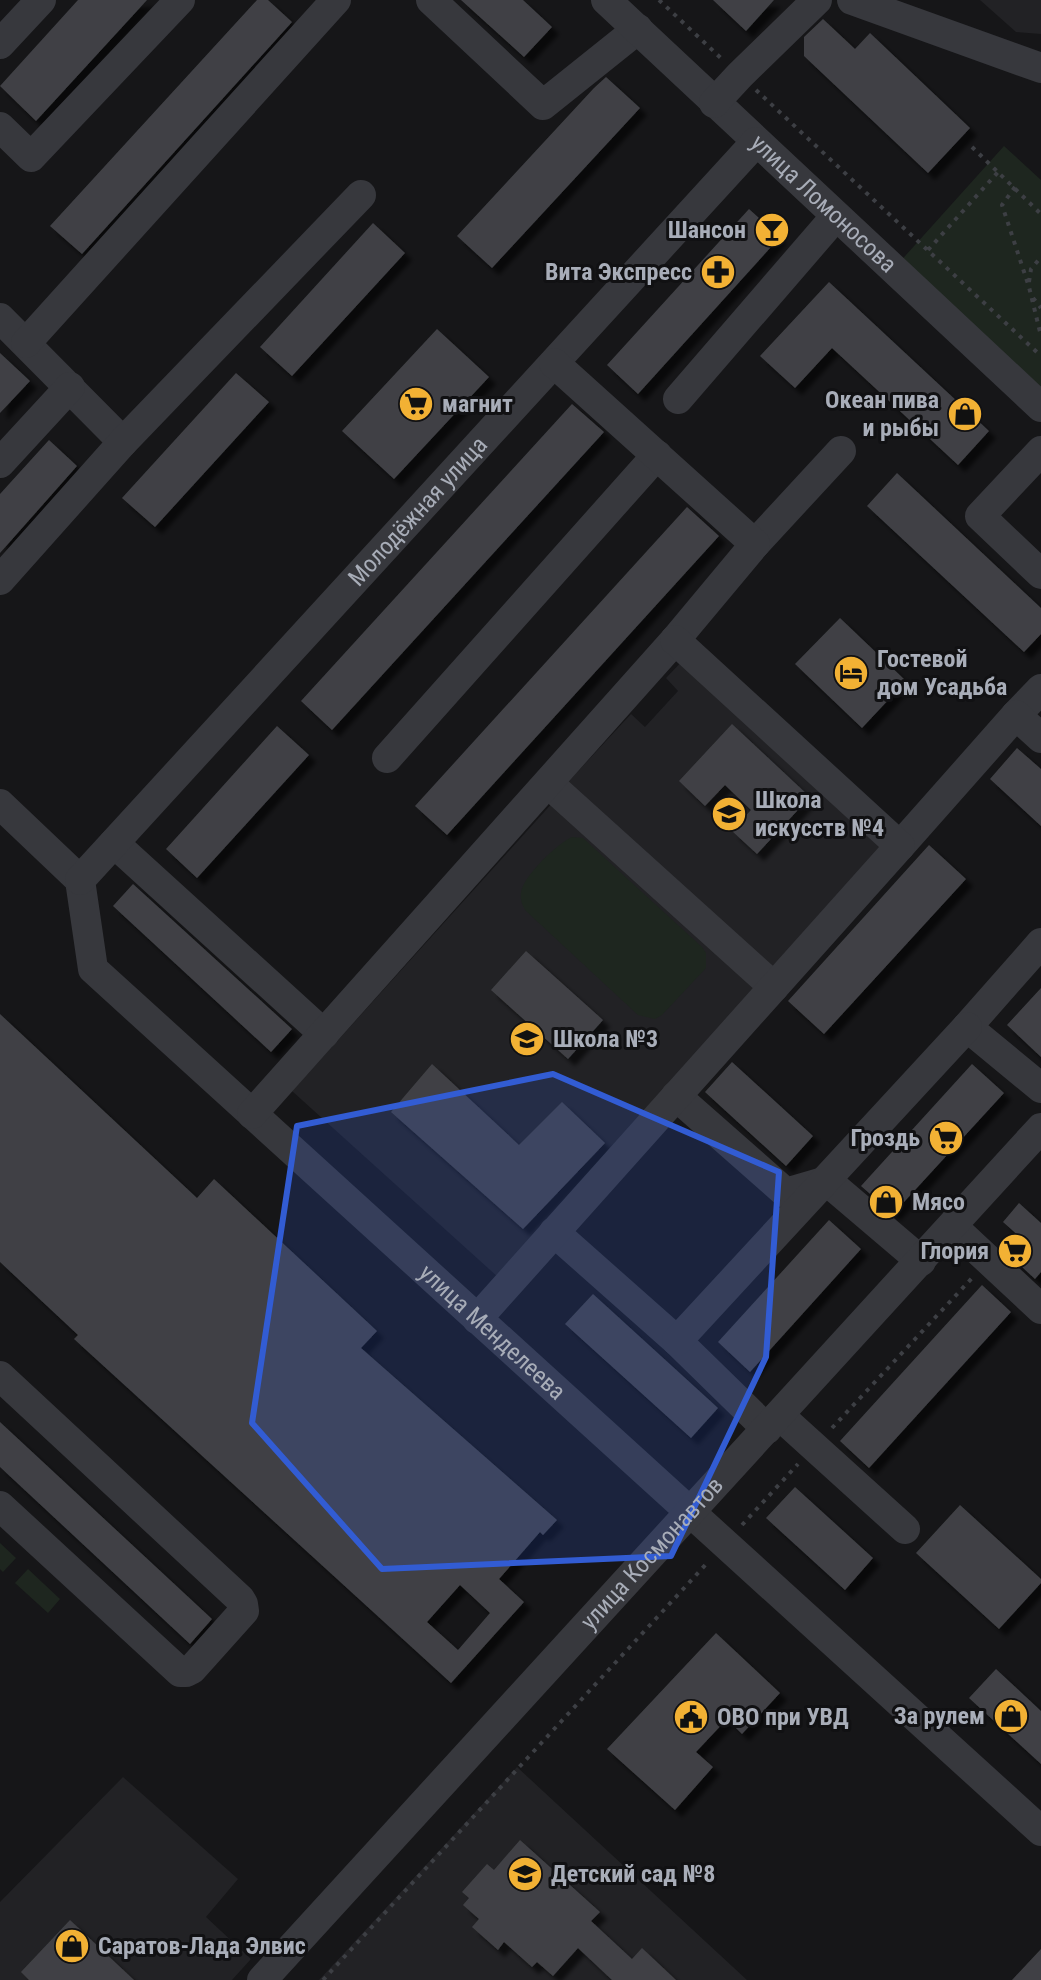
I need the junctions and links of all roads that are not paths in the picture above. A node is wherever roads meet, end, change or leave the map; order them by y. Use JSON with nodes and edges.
{"nodes":[{"id":1,"x":41,"y":0,"type":"edge"},
{"id":2,"x":180,"y":0,"type":"edge"},
{"id":3,"x":336,"y":0,"type":"edge"},
{"id":4,"x":431,"y":0,"type":"edge"},
{"id":5,"x":606,"y":0,"type":"edge"},
{"id":6,"x":817,"y":0,"type":"edge"},
{"id":7,"x":852,"y":0,"type":"edge"},
{"id":8,"x":638,"y":29,"type":"junction"},
{"id":9,"x":0,"y":44,"type":"edge"},
{"id":10,"x":1041,"y":68,"type":"edge"},
{"id":11,"x":714,"y":103,"type":"junction"},
{"id":12,"x":0,"y":127,"type":"edge"},
{"id":13,"x":756,"y":142,"type":"junction"},
{"id":14,"x":361,"y":195,"type":"dead end"},
{"id":15,"x":836,"y":216,"type":"junction"},
{"id":16,"x":0,"y":318,"type":"edge"},
{"id":17,"x":26,"y":343,"type":"junction"},
{"id":18,"x":554,"y":363,"type":"junction"},
{"id":19,"x":70,"y":387,"type":"junction"},
{"id":20,"x":678,"y":399,"type":"dead end"},
{"id":21,"x":1041,"y":407,"type":"edge"},
{"id":22,"x":123,"y":442,"type":"junction"},
{"id":23,"x":841,"y":451,"type":"dead end"},
{"id":24,"x":1041,"y":451,"type":"edge"},
{"id":25,"x":657,"y":455,"type":"junction"},
{"id":26,"x":0,"y":463,"type":"edge"},
{"id":27,"x":755,"y":544,"type":"junction"},
{"id":28,"x":1041,"y":574,"type":"edge"},
{"id":29,"x":0,"y":580,"type":"edge"},
{"id":30,"x":675,"y":640,"type":"junction"},
{"id":31,"x":1041,"y":689,"type":"edge"},
{"id":32,"x":1016,"y":715,"type":"junction"},
{"id":33,"x":1041,"y":738,"type":"edge"},
{"id":34,"x":387,"y":758,"type":"dead end"},
{"id":35,"x":548,"y":783,"type":"junction"},
{"id":36,"x":0,"y":804,"type":"edge"},
{"id":37,"x":114,"y":843,"type":"junction"},
{"id":38,"x":900,"y":846,"type":"junction"},
{"id":39,"x":80,"y":880,"type":"junction"},
{"id":40,"x":1041,"y":943,"type":"edge"},
{"id":41,"x":774,"y":987,"type":"junction"},
{"id":42,"x":967,"y":1027,"type":"junction"},
{"id":43,"x":324,"y":1034,"type":"junction"},
{"id":44,"x":1041,"y":1088,"type":"edge"},
{"id":45,"x":676,"y":1096,"type":"junction"},
{"id":46,"x":252,"y":1114,"type":"junction"},
{"id":47,"x":1041,"y":1128,"type":"edge"},
{"id":48,"x":827,"y":1181,"type":"junction"},
{"id":49,"x":952,"y":1226,"type":"junction"},
{"id":50,"x":554,"y":1232,"type":"junction"},
{"id":51,"x":921,"y":1261,"type":"junction"},
{"id":52,"x":1041,"y":1309,"type":"edge"},
{"id":53,"x":477,"y":1319,"type":"junction"},
{"id":54,"x":677,"y":1341,"type":"junction"},
{"id":55,"x":0,"y":1376,"type":"edge"},
{"id":56,"x":773,"y":1422,"type":"junction"},
{"id":57,"x":0,"y":1506,"type":"edge"},
{"id":58,"x":690,"y":1513,"type":"junction"},
{"id":59,"x":905,"y":1529,"type":"dead end"},
{"id":60,"x":1041,"y":1831,"type":"edge"},
{"id":61,"x":262,"y":1980,"type":"edge"}],
"edges":[{"from":1,"to":9,"type":"street"},
{"from":2,"to":12,"type":"street"},
{"from":3,"to":17,"type":"street"},
{"from":4,"to":8,"type":"street"},
{"from":5,"to":8,"type":"street","name":"улица Ломоносова"},
{"from":6,"to":11,"type":"street"},
{"from":7,"to":10,"type":"street"},
{"from":8,"to":11,"type":"street","name":"улица Ломоносова"},
{"from":11,"to":13,"type":"street","name":"улица Ломоносова"},
{"from":13,"to":15,"type":"street","name":"улица Ломоносова"},
{"from":13,"to":18,"type":"street","name":"Молодёжная улица"},
{"from":14,"to":22,"type":"street"},
{"from":15,"to":20,"type":"street"},
{"from":15,"to":21,"type":"street","name":"улица Ломоносова"},
{"from":16,"to":17,"type":"street"},
{"from":17,"to":19,"type":"street"},
{"from":18,"to":25,"type":"street"},
{"from":18,"to":37,"type":"street","name":"Молодёжная улица"},
{"from":19,"to":22,"type":"street"},
{"from":19,"to":26,"type":"street"},
{"from":22,"to":29,"type":"street"},
{"from":23,"to":27,"type":"street"},
{"from":24,"to":28,"type":"street"},
{"from":25,"to":27,"type":"street"},
{"from":25,"to":34,"type":"street"},
{"from":27,"to":30,"type":"street"},
{"from":30,"to":35,"type":"street"},
{"from":30,"to":38,"type":"street"},
{"from":31,"to":32,"type":"street"},
{"from":32,"to":33,"type":"street"},
{"from":32,"to":38,"type":"street"},
{"from":35,"to":41,"type":"street"},
{"from":35,"to":43,"type":"street"},
{"from":36,"to":39,"type":"street"},
{"from":37,"to":39,"type":"street","name":"Молодёжная улица"},
{"from":37,"to":43,"type":"street"},
{"from":38,"to":41,"type":"street"},
{"from":39,"to":46,"type":"street","name":"улица Менделеева"},
{"from":40,"to":42,"type":"street"},
{"from":41,"to":45,"type":"street"},
{"from":42,"to":44,"type":"street"},
{"from":42,"to":48,"type":"street"},
{"from":43,"to":46,"type":"street"},
{"from":45,"to":48,"type":"street"},
{"from":45,"to":50,"type":"street"},
{"from":46,"to":53,"type":"street","name":"улица Менделеева"},
{"from":47,"to":49,"type":"street","name":"улица Космонавтов"},
{"from":48,"to":51,"type":"street"},
{"from":48,"to":54,"type":"street"},
{"from":49,"to":51,"type":"street","name":"улица Космонавтов"},
{"from":49,"to":52,"type":"street"},
{"from":50,"to":53,"type":"street"},
{"from":50,"to":54,"type":"street"},
{"from":51,"to":56,"type":"street","name":"улица Космонавтов"},
{"from":53,"to":58,"type":"street","name":"улица Менделеева"},
{"from":54,"to":56,"type":"street"},
{"from":55,"to":57,"type":"street"},
{"from":56,"to":58,"type":"street","name":"улица Космонавтов"},
{"from":56,"to":59,"type":"street"},
{"from":58,"to":60,"type":"street","name":"улица Менделеева"},
{"from":58,"to":61,"type":"street","name":"улица Космонавтов"}]}
